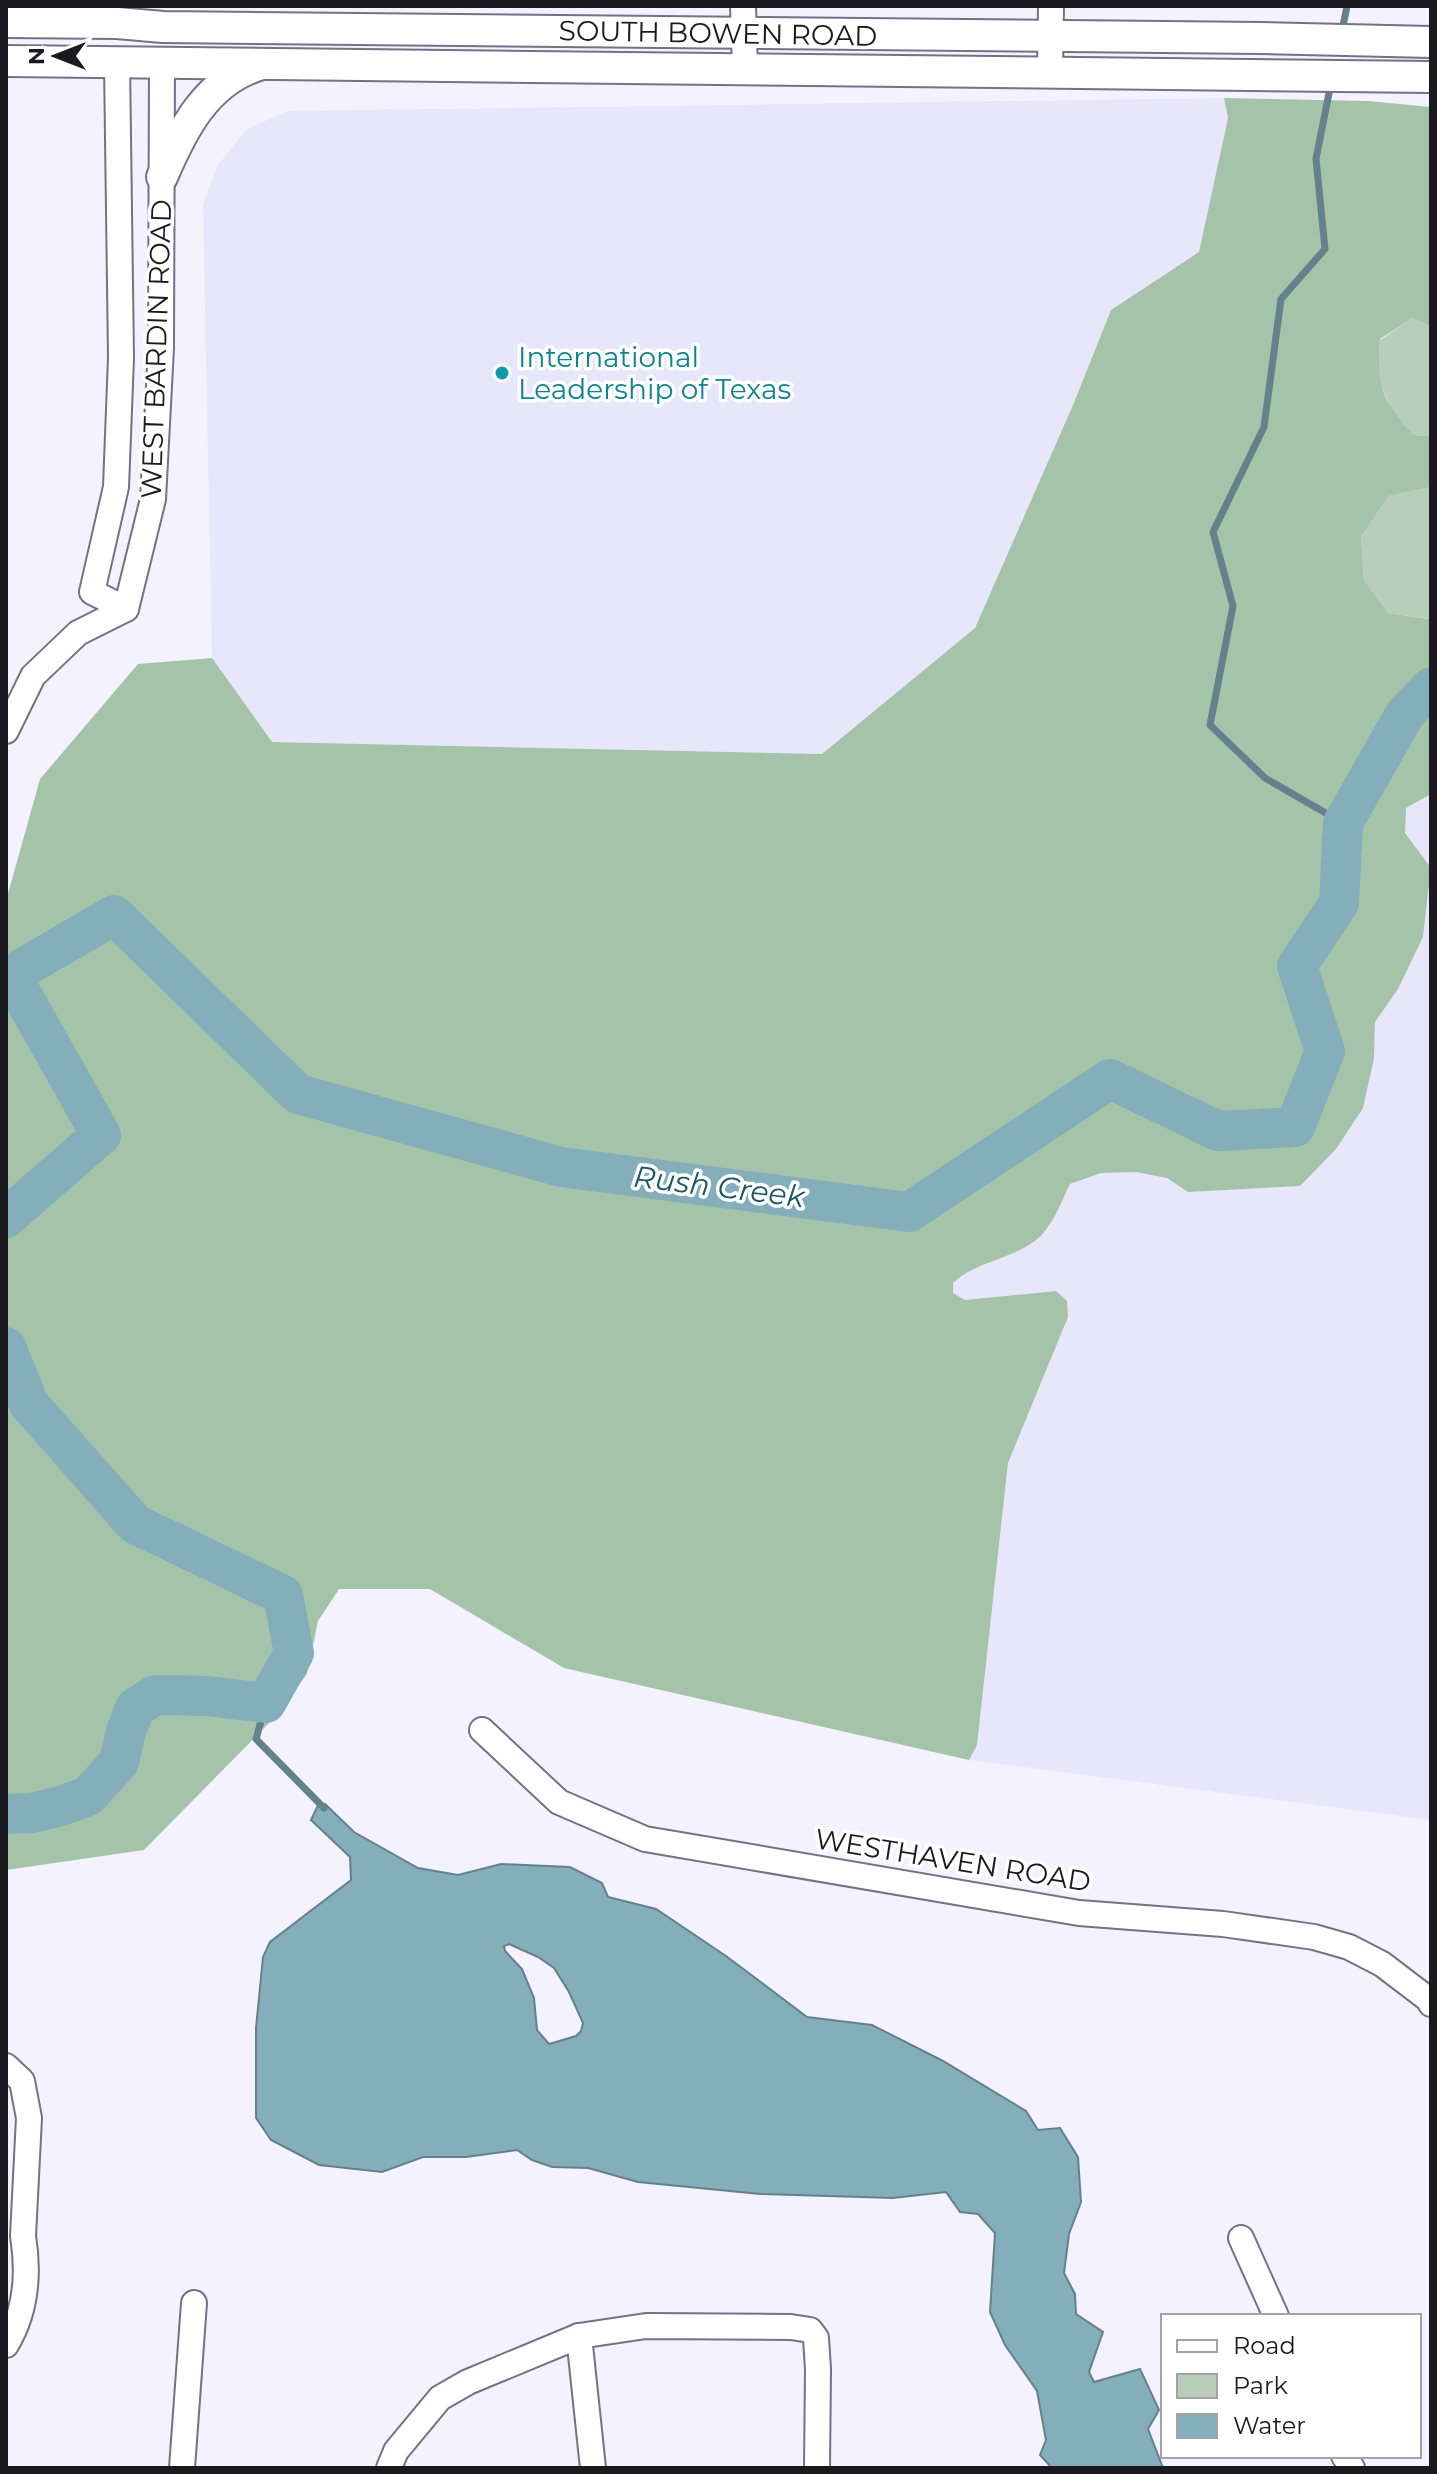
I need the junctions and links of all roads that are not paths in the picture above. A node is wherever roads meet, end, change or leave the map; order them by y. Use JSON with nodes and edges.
{"nodes":[{"id":1,"x":1051,"y":6,"type":"edge"},
{"id":2,"x":62,"y":14,"type":"edge"},
{"id":3,"x":118,"y":15,"type":"edge"},
{"id":4,"x":162,"y":17,"type":"edge"},
{"id":5,"x":744,"y":20,"type":"edge"},
{"id":6,"x":6,"y":22,"type":"edge"},
{"id":7,"x":1051,"y":36,"type":"junction"},
{"id":8,"x":1422,"y":42,"type":"edge"},
{"id":9,"x":6,"y":61,"type":"edge"},
{"id":10,"x":117,"y":62,"type":"junction"},
{"id":11,"x":162,"y":63,"type":"junction"},
{"id":12,"x":264,"y":63,"type":"junction"},
{"id":13,"x":745,"y":69,"type":"junction"},
{"id":14,"x":1050,"y":72,"type":"junction"},
{"id":15,"x":1421,"y":77,"type":"edge"},
{"id":16,"x":162,"y":177,"type":"junction"},
{"id":17,"x":126,"y":609,"type":"junction"},
{"id":18,"x":6,"y":731,"type":"edge"},
{"id":19,"x":482,"y":1730,"type":"dead end"},
{"id":20,"x":1431,"y":2004,"type":"edge"},
{"id":21,"x":6,"y":2066,"type":"edge"},
{"id":22,"x":15,"y":2235,"type":"edge"},
{"id":23,"x":1241,"y":2238,"type":"dead end"},
{"id":24,"x":194,"y":2303,"type":"dead end"},
{"id":25,"x":1275,"y":2314,"type":"edge"},
{"id":26,"x":579,"y":2336,"type":"junction"},
{"id":27,"x":6,"y":2345,"type":"edge"},
{"id":28,"x":182,"y":2468,"type":"edge"},
{"id":29,"x":389,"y":2468,"type":"edge"},
{"id":30,"x":593,"y":2468,"type":"edge"},
{"id":31,"x":817,"y":2468,"type":"edge"}],
"edges":[{"from":1,"to":7,"type":"street"},
{"from":2,"to":3,"type":"main road","name":"SOUTH BOWEN ROAD"},
{"from":2,"to":6,"type":"main road","name":"SOUTH BOWEN ROAD"},
{"from":3,"to":4,"type":"main road","name":"SOUTH BOWEN ROAD"},
{"from":3,"to":10,"type":"main road","name":"WEST BARDIN ROAD"},
{"from":4,"to":5,"type":"main road","name":"SOUTH BOWEN ROAD"},
{"from":4,"to":11,"type":"main road","name":"WEST BARDIN ROAD"},
{"from":5,"to":7,"type":"main road","name":"SOUTH BOWEN ROAD"},
{"from":5,"to":13,"type":"street"},
{"from":7,"to":8,"type":"main road","name":"SOUTH BOWEN ROAD"},
{"from":7,"to":14,"type":"street"},
{"from":9,"to":10,"type":"main road","name":"SOUTH BOWEN ROAD"},
{"from":10,"to":11,"type":"main road","name":"SOUTH BOWEN ROAD"},
{"from":10,"to":17,"type":"street","name":"WEST BARDIN ROAD"},
{"from":11,"to":12,"type":"main road","name":"SOUTH BOWEN ROAD"},
{"from":11,"to":16,"type":"street","name":"WEST BARDIN ROAD"},
{"from":12,"to":13,"type":"main road","name":"SOUTH BOWEN ROAD"},
{"from":12,"to":16,"type":"main road"},
{"from":13,"to":14,"type":"main road","name":"SOUTH BOWEN ROAD"},
{"from":14,"to":15,"type":"main road","name":"SOUTH BOWEN ROAD"},
{"from":16,"to":17,"type":"street","name":"WEST BARDIN ROAD"},
{"from":17,"to":18,"type":"street"},
{"from":19,"to":20,"type":"street","name":"WESTHAVEN ROAD"},
{"from":21,"to":22,"type":"street"},
{"from":22,"to":27,"type":"street"},
{"from":23,"to":25,"type":"street"},
{"from":24,"to":28,"type":"street"},
{"from":26,"to":29,"type":"street"},
{"from":26,"to":30,"type":"street"},
{"from":26,"to":31,"type":"street"}]}
